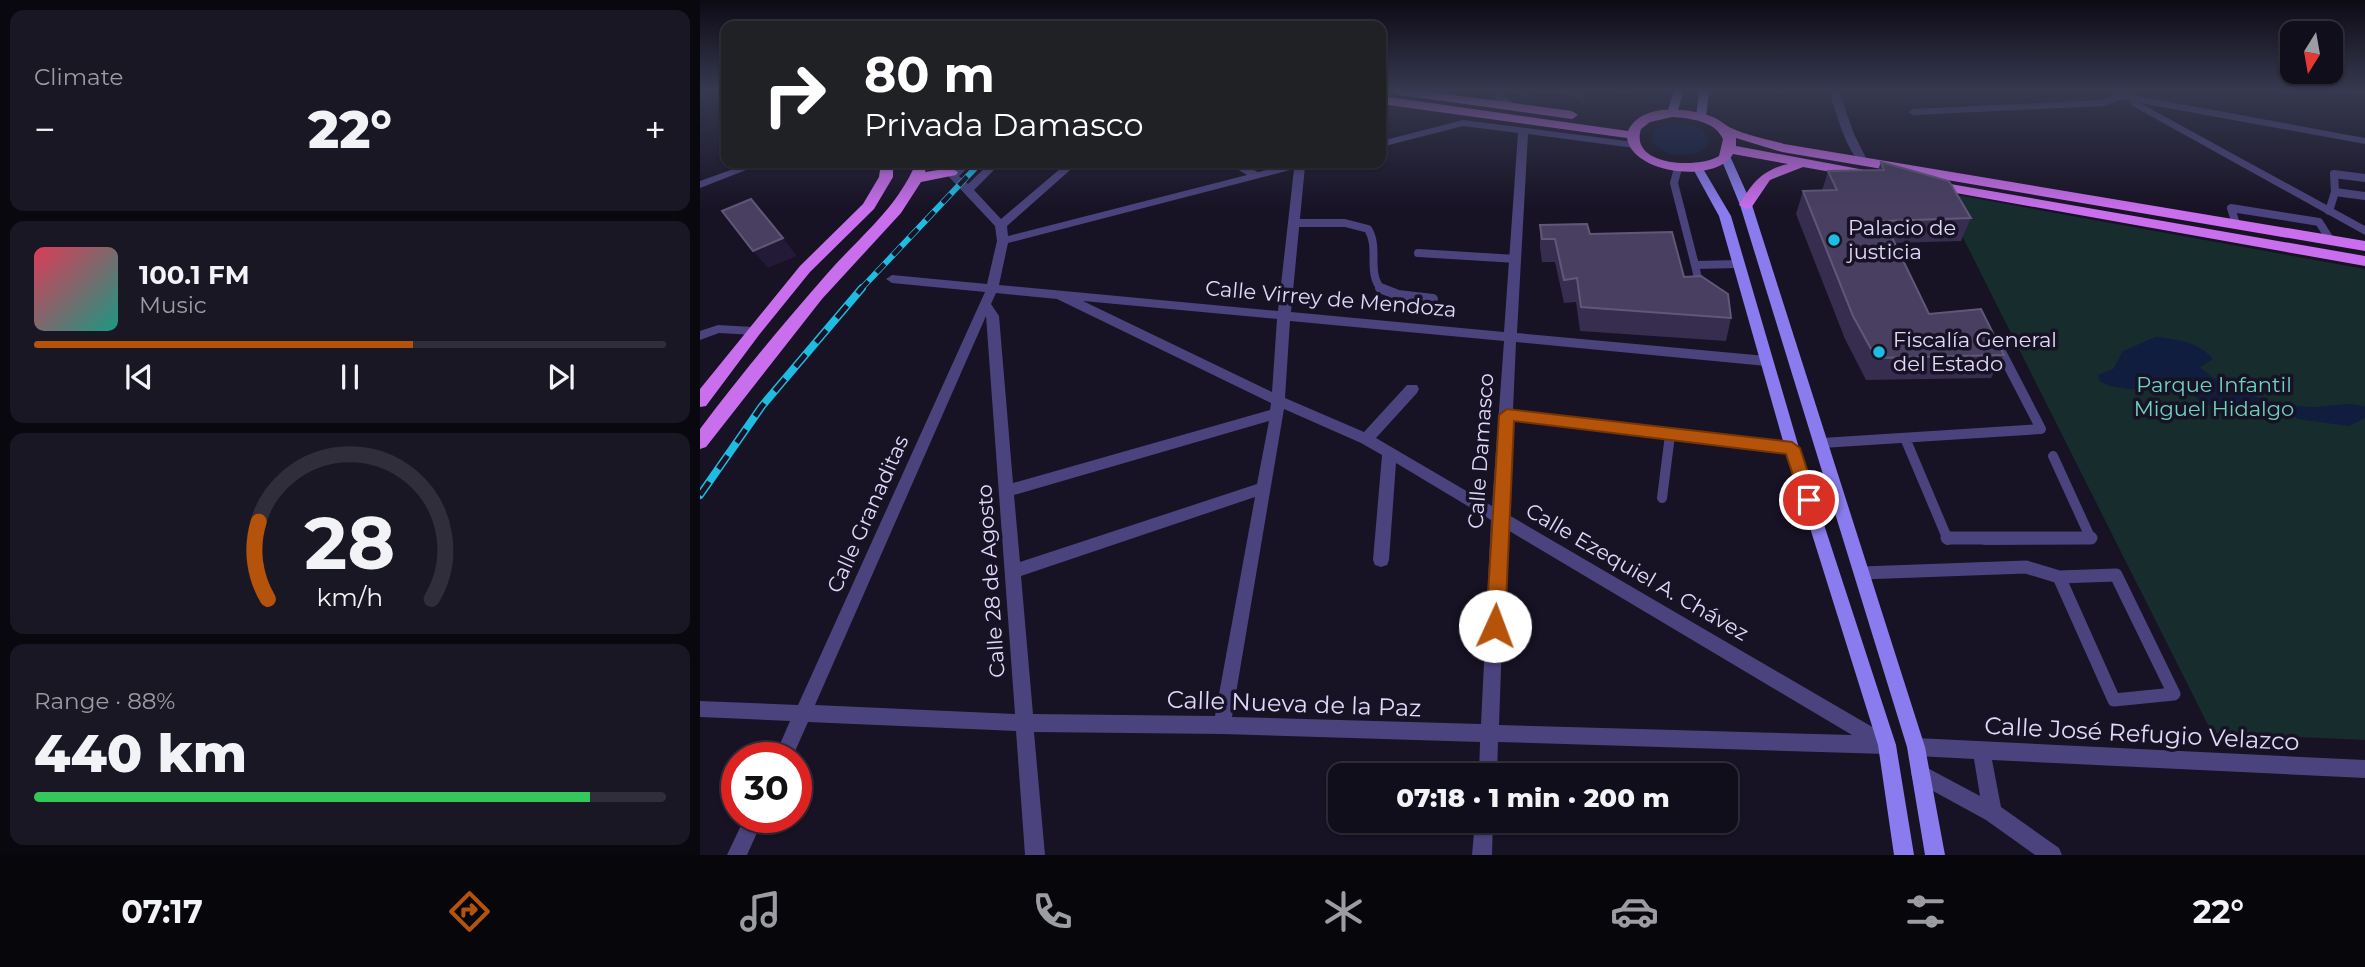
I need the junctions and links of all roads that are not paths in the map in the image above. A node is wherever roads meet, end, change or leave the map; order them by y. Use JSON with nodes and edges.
{"nodes":[{"id":1,"x":1523,"y":130,"type":"edge"},
{"id":2,"x":1432,"y":131,"type":"edge"},
{"id":3,"x":1543,"y":131,"type":"edge"},
{"id":4,"x":1604,"y":131,"type":"edge"},
{"id":5,"x":1617,"y":131,"type":"edge"},
{"id":6,"x":1639,"y":131,"type":"edge"},
{"id":7,"x":1724,"y":131,"type":"edge"},
{"id":8,"x":1727,"y":131,"type":"edge"},
{"id":9,"x":1848,"y":131,"type":"edge"},
{"id":10,"x":2185,"y":131,"type":"edge"},
{"id":11,"x":2313,"y":131,"type":"edge"},
{"id":12,"x":1634,"y":135,"type":"junction"},
{"id":13,"x":2365,"y":141,"type":"edge"},
{"id":14,"x":1386,"y":143,"type":"edge"},
{"id":15,"x":1727,"y":153,"type":"junction"},
{"id":16,"x":1862,"y":160,"type":"junction"},
{"id":17,"x":1818,"y":166,"type":"junction"},
{"id":18,"x":1697,"y":167,"type":"junction"},
{"id":19,"x":746,"y":168,"type":"edge"},
{"id":20,"x":887,"y":168,"type":"edge"},
{"id":21,"x":920,"y":168,"type":"edge"},
{"id":22,"x":991,"y":168,"type":"edge"},
{"id":23,"x":1067,"y":168,"type":"edge"},
{"id":24,"x":1242,"y":168,"type":"edge"},
{"id":25,"x":1288,"y":168,"type":"edge"},
{"id":26,"x":1302,"y":168,"type":"edge"},
{"id":27,"x":1678,"y":168,"type":"junction"},
{"id":28,"x":949,"y":170,"type":"edge"},
{"id":29,"x":1258,"y":176,"type":"junction"},
{"id":30,"x":2365,"y":178,"type":"edge"},
{"id":31,"x":917,"y":179,"type":"junction"},
{"id":32,"x":700,"y":185,"type":"edge"},
{"id":33,"x":969,"y":189,"type":"junction"},
{"id":34,"x":2335,"y":192,"type":"junction"},
{"id":35,"x":2365,"y":196,"type":"edge"},
{"id":36,"x":1746,"y":205,"type":"junction"},
{"id":37,"x":2329,"y":211,"type":"junction"},
{"id":38,"x":1294,"y":223,"type":"junction"},
{"id":39,"x":1001,"y":225,"type":"junction"},
{"id":40,"x":2365,"y":231,"type":"edge"},
{"id":41,"x":1003,"y":241,"type":"junction"},
{"id":42,"x":2365,"y":246,"type":"edge"},
{"id":43,"x":1418,"y":253,"type":"dead end"},
{"id":44,"x":1516,"y":260,"type":"junction"},
{"id":45,"x":2365,"y":261,"type":"edge"},
{"id":46,"x":1739,"y":264,"type":"junction"},
{"id":47,"x":1695,"y":265,"type":"junction"},
{"id":48,"x":892,"y":279,"type":"dead end"},
{"id":49,"x":992,"y":289,"type":"junction"},
{"id":50,"x":1060,"y":295,"type":"junction"},
{"id":51,"x":1702,"y":295,"type":"edge"},
{"id":52,"x":1433,"y":299,"type":"dead end"},
{"id":53,"x":986,"y":306,"type":"junction"},
{"id":54,"x":1284,"y":316,"type":"junction"},
{"id":55,"x":753,"y":331,"type":"junction"},
{"id":56,"x":700,"y":336,"type":"edge"},
{"id":57,"x":1511,"y":337,"type":"junction"},
{"id":58,"x":1997,"y":344,"type":"edge"},
{"id":59,"x":1766,"y":361,"type":"junction"},
{"id":60,"x":1412,"y":389,"type":"dead end"},
{"id":61,"x":700,"y":401,"type":"edge"},
{"id":62,"x":1278,"y":407,"type":"junction"},
{"id":63,"x":1507,"y":415,"type":"junction"},
{"id":64,"x":1670,"y":435,"type":"junction"},
{"id":65,"x":1905,"y":438,"type":"junction"},
{"id":66,"x":1366,"y":439,"type":"junction"},
{"id":67,"x":700,"y":442,"type":"edge"},
{"id":68,"x":1822,"y":443,"type":"junction"},
{"id":69,"x":1792,"y":448,"type":"junction"},
{"id":70,"x":1389,"y":455,"type":"junction"},
{"id":71,"x":2053,"y":456,"type":"dead end"},
{"id":72,"x":1264,"y":488,"type":"junction"},
{"id":73,"x":1006,"y":491,"type":"junction"},
{"id":74,"x":1662,"y":498,"type":"dead end"},
{"id":75,"x":1499,"y":517,"type":"junction"},
{"id":76,"x":1381,"y":561,"type":"dead end"},
{"id":77,"x":1012,"y":572,"type":"junction"},
{"id":78,"x":1862,"y":573,"type":"junction"},
{"id":79,"x":2059,"y":577,"type":"junction"},
{"id":80,"x":700,"y":709,"type":"edge"},
{"id":81,"x":804,"y":713,"type":"junction"},
{"id":82,"x":1023,"y":723,"type":"junction"},
{"id":83,"x":1222,"y":725,"type":"junction"},
{"id":84,"x":1491,"y":734,"type":"junction"},
{"id":85,"x":790,"y":742,"type":"edge"},
{"id":86,"x":1887,"y":745,"type":"junction"},
{"id":87,"x":1916,"y":747,"type":"junction"},
{"id":88,"x":1981,"y":750,"type":"junction"},
{"id":89,"x":1489,"y":763,"type":"edge"},
{"id":90,"x":2365,"y":769,"type":"edge"},
{"id":91,"x":1920,"y":773,"type":"junction"},
{"id":92,"x":1993,"y":813,"type":"junction"},
{"id":93,"x":747,"y":833,"type":"edge"},
{"id":94,"x":1483,"y":833,"type":"edge"},
{"id":95,"x":737,"y":855,"type":"edge"},
{"id":96,"x":1035,"y":855,"type":"edge"},
{"id":97,"x":1482,"y":855,"type":"edge"},
{"id":98,"x":1904,"y":855,"type":"edge"},
{"id":99,"x":1935,"y":855,"type":"edge"},
{"id":100,"x":2053,"y":855,"type":"edge"}],
"edges":[{"from":1,"to":44,"type":"street","name":"Calle Damasco"},
{"from":2,"to":14,"type":"street"},
{"from":3,"to":12,"type":"street"},
{"from":4,"to":12,"type":"main road"},
{"from":5,"to":12,"type":"main road"},
{"from":6,"to":12,"type":"main road"},
{"from":7,"to":15,"type":"main road"},
{"from":8,"to":16,"type":"main road"},
{"from":9,"to":16,"type":"street"},
{"from":10,"to":37,"type":"street"},
{"from":11,"to":13,"type":"street"},
{"from":12,"to":27,"type":"main road"},
{"from":15,"to":17,"type":"main road"},
{"from":15,"to":18,"type":"main road"},
{"from":15,"to":36,"type":"main road"},
{"from":16,"to":42,"type":"main road"},
{"from":17,"to":36,"type":"main road"},
{"from":17,"to":45,"type":"main road"},
{"from":18,"to":27,"type":"main road"},
{"from":18,"to":46,"type":"main road"},
{"from":19,"to":32,"type":"street"},
{"from":20,"to":55,"type":"main road"},
{"from":21,"to":31,"type":"main road"},
{"from":22,"to":33,"type":"street"},
{"from":23,"to":39,"type":"street"},
{"from":24,"to":29,"type":"street"},
{"from":25,"to":29,"type":"street"},
{"from":26,"to":38,"type":"street"},
{"from":27,"to":47,"type":"lane"},
{"from":28,"to":31,"type":"main road"},
{"from":28,"to":33,"type":"street"},
{"from":29,"to":41,"type":"street"},
{"from":30,"to":34,"type":"lane"},
{"from":31,"to":67,"type":"main road"},
{"from":33,"to":39,"type":"street"},
{"from":34,"to":35,"type":"lane"},
{"from":34,"to":37,"type":"lane"},
{"from":36,"to":68,"type":"main road"},
{"from":37,"to":40,"type":"street"},
{"from":38,"to":52,"type":"lane"},
{"from":38,"to":54,"type":"street"},
{"from":39,"to":41,"type":"street"},
{"from":41,"to":49,"type":"street","name":"Calle Granaditas"},
{"from":43,"to":44,"type":"lane"},
{"from":44,"to":57,"type":"street","name":"Calle Damasco"},
{"from":46,"to":47,"type":"lane"},
{"from":46,"to":59,"type":"main road"},
{"from":47,"to":51,"type":"lane"},
{"from":48,"to":49,"type":"street","name":"Calle Virrey de Mendoza"},
{"from":49,"to":50,"type":"street","name":"Calle Virrey de Mendoza"},
{"from":49,"to":53,"type":"street","name":"Calle Granaditas"},
{"from":50,"to":54,"type":"street","name":"Calle Virrey de Mendoza"},
{"from":50,"to":62,"type":"street","name":"Calle Ezequiel A. Chávez"},
{"from":53,"to":73,"type":"street","name":"Calle 28 de Agosto"},
{"from":53,"to":81,"type":"street","name":"Calle Granaditas"},
{"from":54,"to":57,"type":"street","name":"Calle Virrey de Mendoza"},
{"from":54,"to":62,"type":"street"},
{"from":55,"to":56,"type":"street"},
{"from":55,"to":61,"type":"main road"},
{"from":57,"to":59,"type":"street","name":"Calle Virrey de Mendoza"},
{"from":57,"to":63,"type":"street","name":"Calle Damasco"},
{"from":58,"to":65,"type":"lane"},
{"from":59,"to":69,"type":"main road"},
{"from":60,"to":66,"type":"street"},
{"from":62,"to":66,"type":"street","name":"Calle Ezequiel A. Chávez"},
{"from":62,"to":72,"type":"street"},
{"from":62,"to":73,"type":"street"},
{"from":63,"to":64,"type":"street"},
{"from":63,"to":75,"type":"street","name":"Calle Damasco"},
{"from":64,"to":69,"type":"street"},
{"from":64,"to":74,"type":"lane"},
{"from":65,"to":68,"type":"lane"},
{"from":65,"to":71,"type":"lane"},
{"from":66,"to":70,"type":"street","name":"Calle Ezequiel A. Chávez"},
{"from":68,"to":78,"type":"main road"},
{"from":69,"to":86,"type":"main road"},
{"from":70,"to":75,"type":"street","name":"Calle Ezequiel A. Chávez"},
{"from":70,"to":76,"type":"street"},
{"from":72,"to":77,"type":"street"},
{"from":72,"to":83,"type":"street"},
{"from":73,"to":77,"type":"street","name":"Calle 28 de Agosto"},
{"from":75,"to":84,"type":"street","name":"Calle Damasco"},
{"from":75,"to":86,"type":"street","name":"Calle Ezequiel A. Chávez"},
{"from":77,"to":82,"type":"street","name":"Calle 28 de Agosto"},
{"from":78,"to":79,"type":"lane"},
{"from":78,"to":87,"type":"main road"},
{"from":79,"to":79,"type":"lane"},
{"from":80,"to":81,"type":"street","name":"Calle Nueva de la Paz"},
{"from":81,"to":82,"type":"street","name":"Calle Nueva de la Paz"},
{"from":81,"to":85,"type":"street","name":"Calle Granaditas"},
{"from":82,"to":83,"type":"street","name":"Calle Nueva de la Paz"},
{"from":82,"to":96,"type":"street","name":"Calle 28 de Agosto"},
{"from":83,"to":84,"type":"street","name":"Calle Nueva de la Paz"},
{"from":84,"to":86,"type":"street","name":"Calle Nueva de la Paz"},
{"from":84,"to":89,"type":"street","name":"Calle Damasco"},
{"from":86,"to":98,"type":"main road"},
{"from":87,"to":88,"type":"street","name":"Calle José Refugio Velazco"},
{"from":87,"to":91,"type":"main road"},
{"from":88,"to":90,"type":"street","name":"Calle José Refugio Velazco"},
{"from":88,"to":92,"type":"street"},
{"from":91,"to":92,"type":"street"},
{"from":91,"to":99,"type":"main road"},
{"from":92,"to":100,"type":"street"},
{"from":93,"to":95,"type":"street"},
{"from":94,"to":97,"type":"street"}]}
